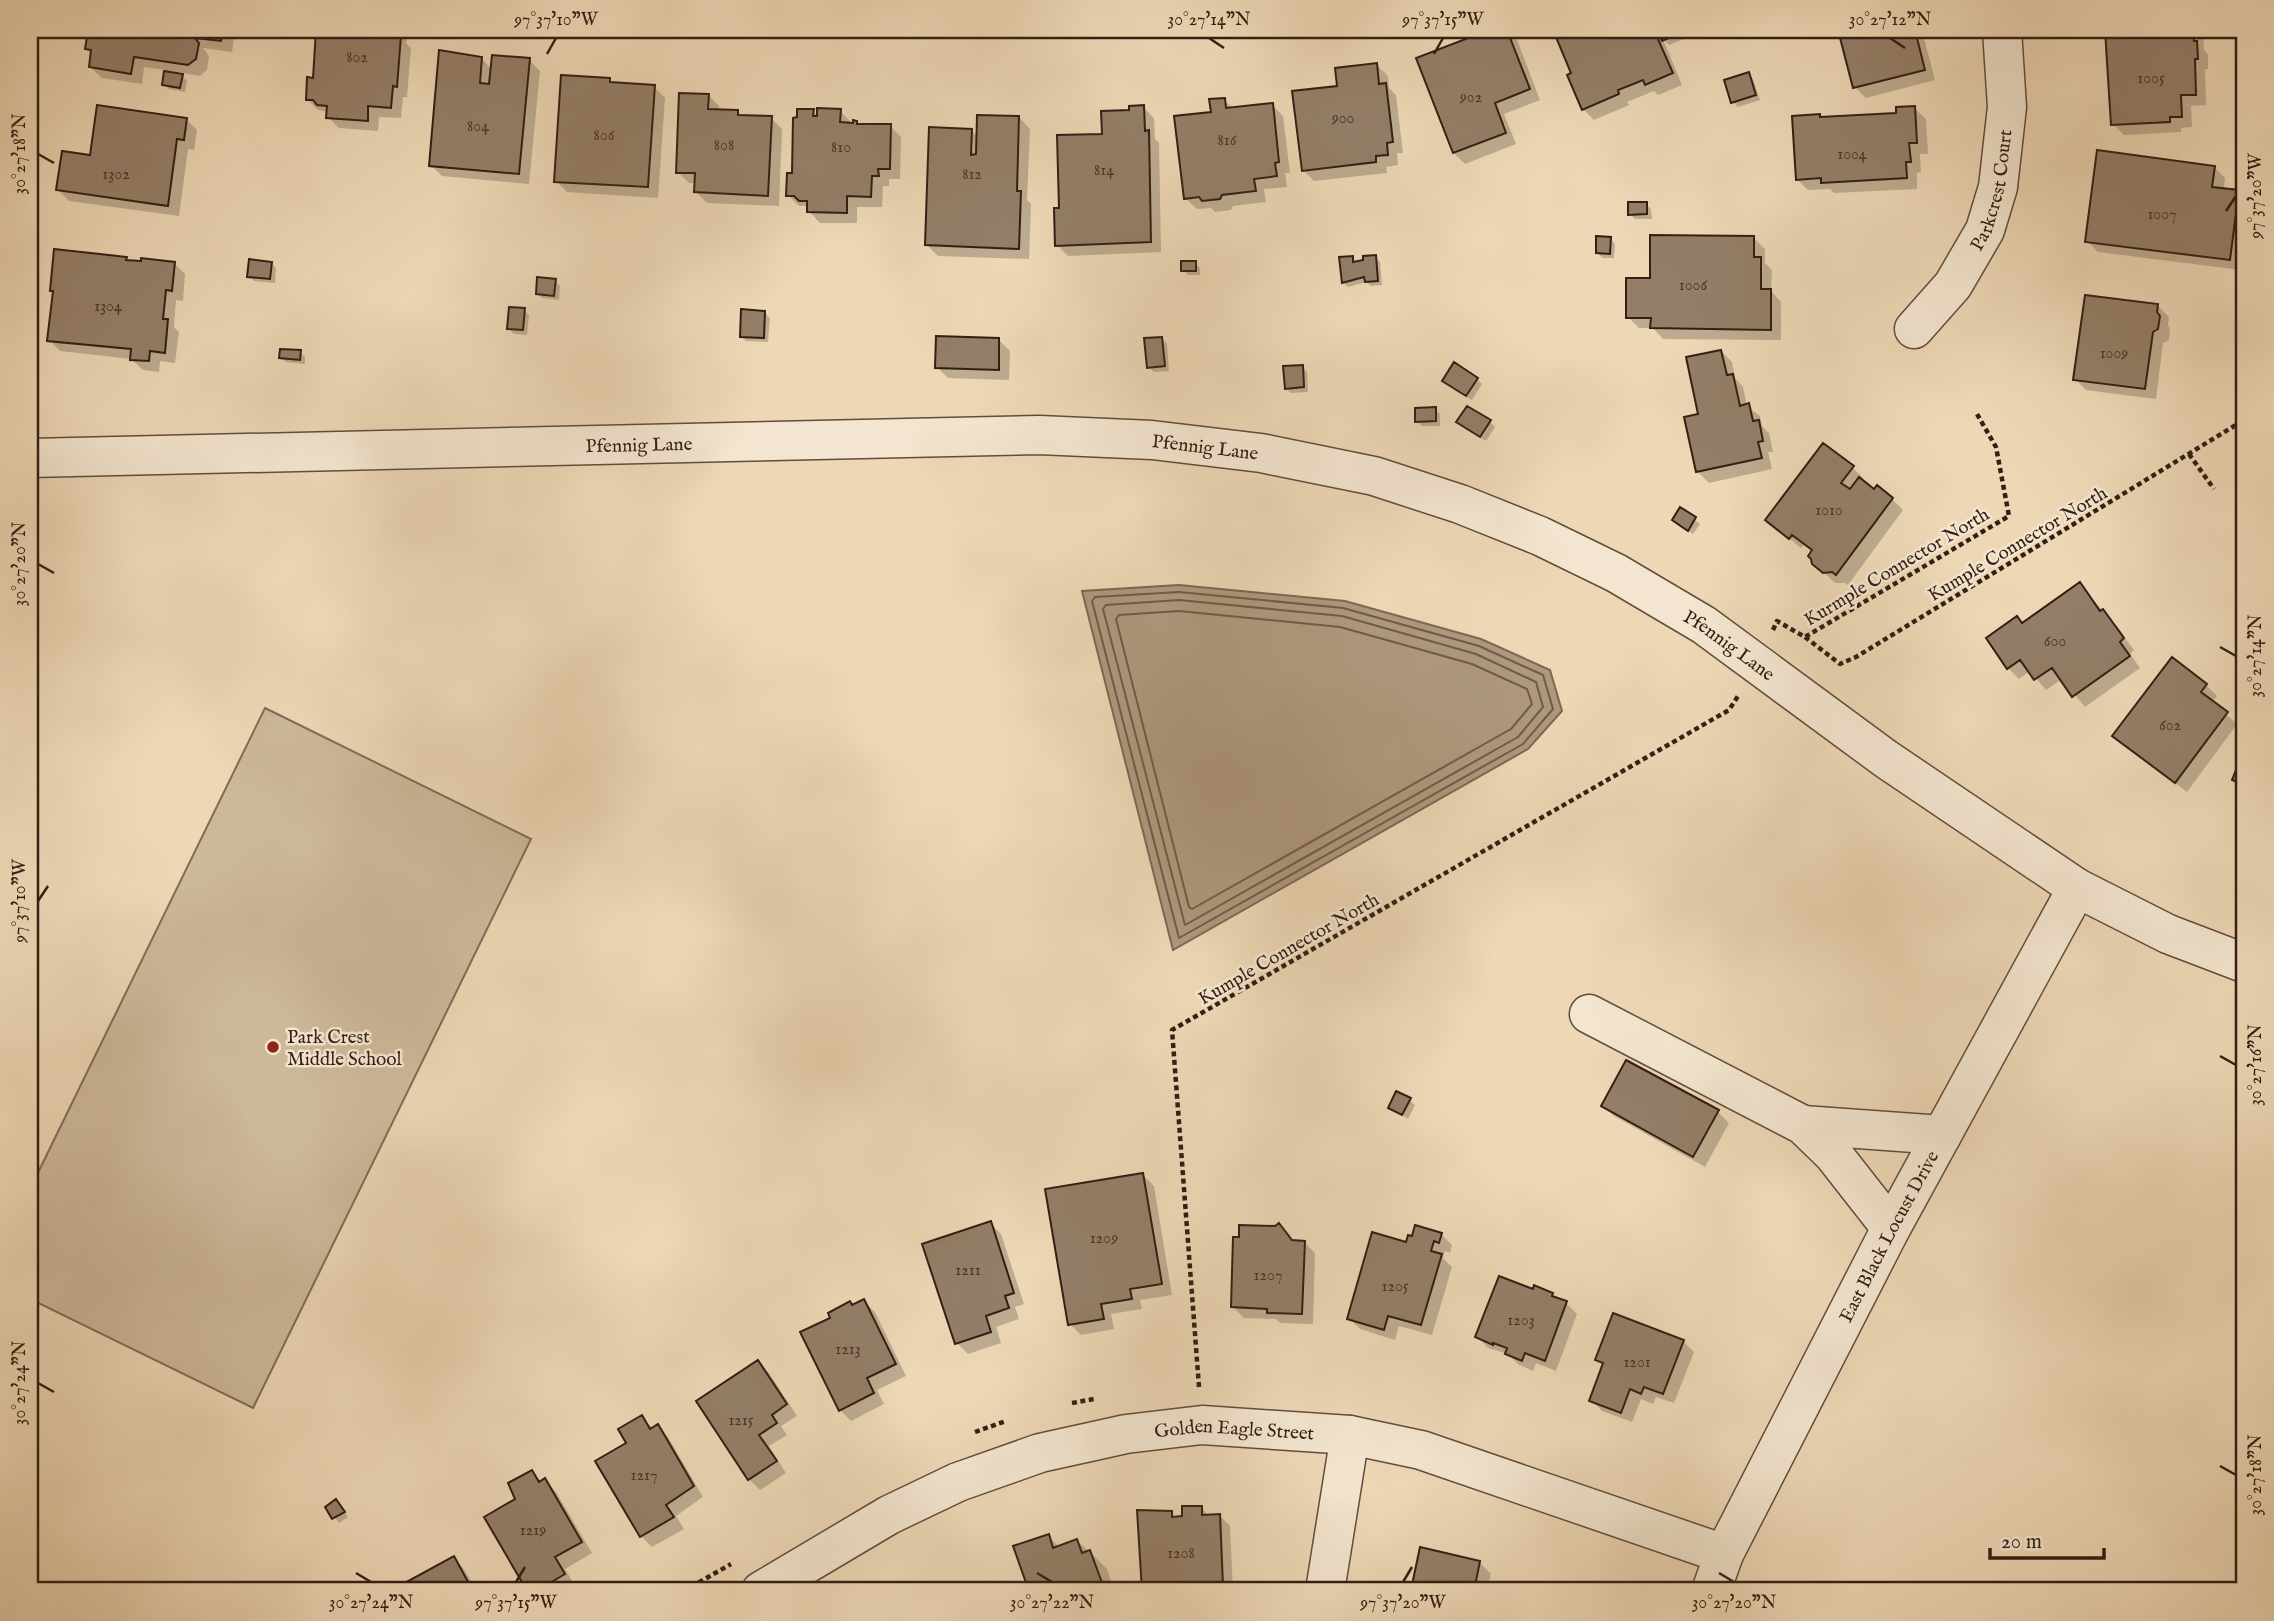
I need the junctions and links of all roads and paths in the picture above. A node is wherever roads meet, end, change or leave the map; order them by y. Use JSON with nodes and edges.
{"nodes":[{"id":1,"x":2002,"y":30,"type":"edge"},
{"id":2,"x":1914,"y":329,"type":"dead end"},
{"id":3,"x":1977,"y":414,"type":"dead end"},
{"id":4,"x":2244,"y":420,"type":"edge"},
{"id":5,"x":2189,"y":454,"type":"junction"},
{"id":6,"x":30,"y":458,"type":"edge"},
{"id":7,"x":2214,"y":489,"type":"dead end"},
{"id":8,"x":1777,"y":621,"type":"dead end"},
{"id":9,"x":1805,"y":637,"type":"junction"},
{"id":10,"x":1729,"y":710,"type":"dead end"},
{"id":11,"x":2077,"y":888,"type":"junction"},
{"id":12,"x":2244,"y":963,"type":"edge"},
{"id":13,"x":1589,"y":1014,"type":"dead end"},
{"id":14,"x":1803,"y":1125,"type":"junction"},
{"id":15,"x":1942,"y":1135,"type":"junction"},
{"id":16,"x":1891,"y":1228,"type":"junction"},
{"id":17,"x":1199,"y":1389,"type":"dead end"},
{"id":18,"x":1350,"y":1435,"type":"junction"},
{"id":19,"x":1724,"y":1554,"type":"junction"},
{"id":20,"x":761,"y":1591,"type":"edge"},
{"id":21,"x":1325,"y":1591,"type":"edge"},
{"id":22,"x":1711,"y":1591,"type":"edge"}],
"edges":[{"from":1,"to":2,"type":"street","name":"Parkcrest Court"},
{"from":3,"to":9,"type":"path","name":"Kurmple Connector North"},
{"from":4,"to":5,"type":"path","name":"Kumple Connector North"},
{"from":5,"to":7,"type":"path"},
{"from":5,"to":9,"type":"path","name":"Kumple Connector North"},
{"from":6,"to":11,"type":"street","name":"Pfennig Lane"},
{"from":8,"to":9,"type":"path","name":"Kurmple Connector North"},
{"from":10,"to":17,"type":"path","name":"Kumple Connector North"},
{"from":11,"to":12,"type":"street","name":"Pfennig Lane"},
{"from":11,"to":15,"type":"street","name":"East Black Locust Drive"},
{"from":13,"to":14,"type":"street"},
{"from":14,"to":15,"type":"street"},
{"from":14,"to":16,"type":"street"},
{"from":15,"to":16,"type":"street","name":"East Black Locust Drive"},
{"from":16,"to":19,"type":"street","name":"East Black Locust Drive"},
{"from":18,"to":19,"type":"street","name":"Golden Eagle Street"},
{"from":18,"to":20,"type":"street","name":"Golden Eagle Street"},
{"from":18,"to":21,"type":"street"},
{"from":19,"to":22,"type":"street","name":"East Black Locust Drive"}]}
